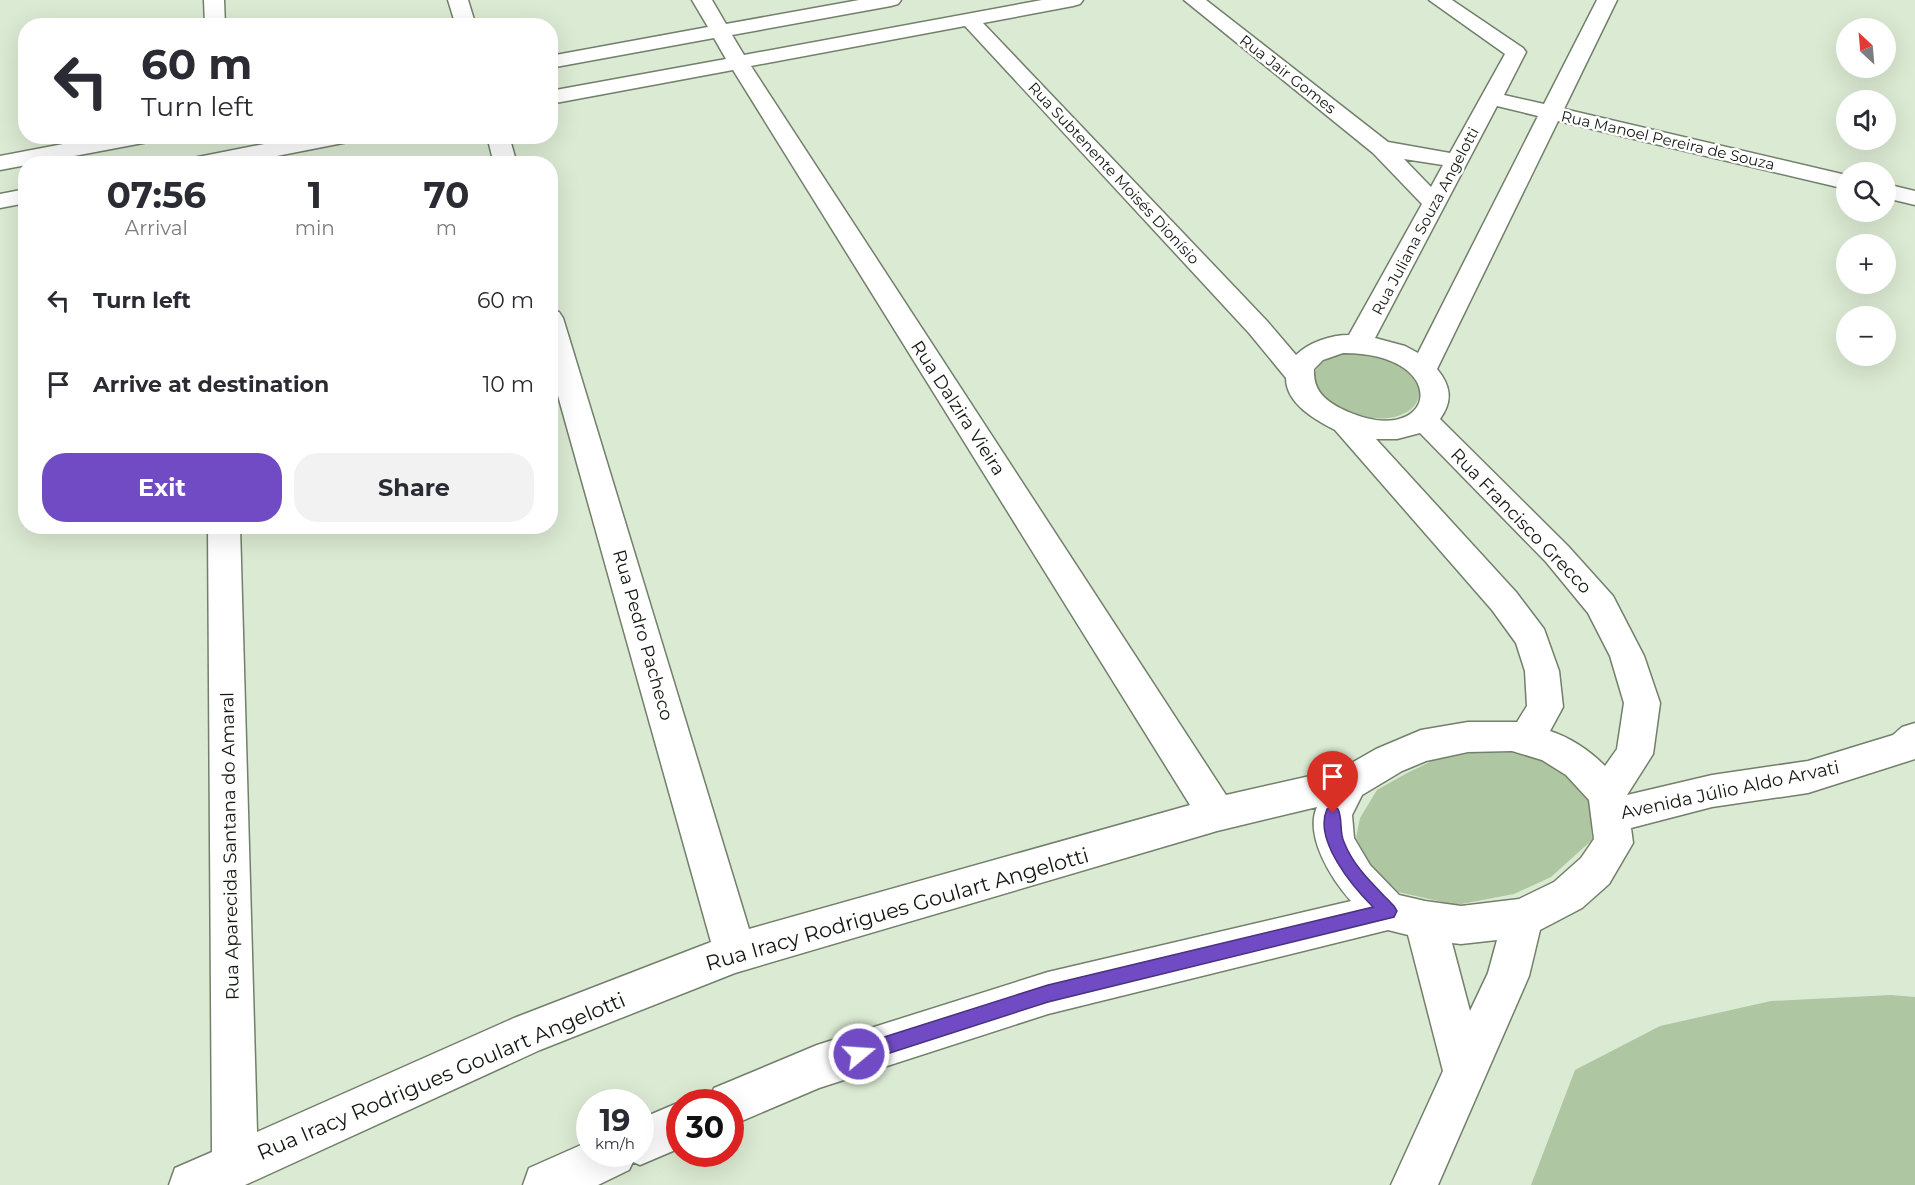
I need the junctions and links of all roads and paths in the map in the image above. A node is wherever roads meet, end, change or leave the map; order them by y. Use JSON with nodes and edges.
{"nodes":[{"id":1,"x":214,"y":0,"type":"edge"},
{"id":2,"x":458,"y":0,"type":"edge"},
{"id":3,"x":702,"y":0,"type":"edge"},
{"id":4,"x":891,"y":0,"type":"edge"},
{"id":5,"x":1073,"y":0,"type":"edge"},
{"id":6,"x":1194,"y":0,"type":"edge"},
{"id":7,"x":1439,"y":0,"type":"edge"},
{"id":8,"x":1607,"y":0,"type":"edge"},
{"id":9,"x":215,"y":18,"type":"edge"},
{"id":10,"x":464,"y":18,"type":"edge"},
{"id":11,"x":969,"y":19,"type":"junction"},
{"id":12,"x":720,"y":31,"type":"junction"},
{"id":13,"x":558,"y":61,"type":"edge"},
{"id":14,"x":738,"y":63,"type":"junction"},
{"id":15,"x":558,"y":97,"type":"edge"},
{"id":16,"x":1490,"y":98,"type":"junction"},
{"id":17,"x":1551,"y":112,"type":"junction"},
{"id":18,"x":101,"y":144,"type":"edge"},
{"id":19,"x":302,"y":144,"type":"edge"},
{"id":20,"x":1381,"y":148,"type":"junction"},
{"id":21,"x":37,"y":156,"type":"edge"},
{"id":22,"x":241,"y":156,"type":"edge"},
{"id":23,"x":18,"y":160,"type":"edge"},
{"id":24,"x":1457,"y":161,"type":"junction"},
{"id":25,"x":0,"y":163,"type":"edge"},
{"id":26,"x":1836,"y":180,"type":"edge"},
{"id":27,"x":1896,"y":193,"type":"edge"},
{"id":28,"x":18,"y":198,"type":"edge"},
{"id":29,"x":1915,"y":198,"type":"edge"},
{"id":30,"x":0,"y":201,"type":"edge"},
{"id":31,"x":1434,"y":203,"type":"junction"},
{"id":32,"x":1358,"y":344,"type":"junction"},
{"id":33,"x":558,"y":345,"type":"edge"},
{"id":34,"x":1305,"y":365,"type":"junction"},
{"id":35,"x":1423,"y":370,"type":"junction"},
{"id":36,"x":1423,"y":419,"type":"junction"},
{"id":37,"x":1347,"y":425,"type":"junction"},
{"id":38,"x":224,"y":534,"type":"edge"},
{"id":39,"x":1915,"y":738,"type":"edge"},
{"id":40,"x":1526,"y":740,"type":"junction"},
{"id":41,"x":1349,"y":783,"type":"junction"},
{"id":42,"x":1609,"y":804,"type":"junction"},
{"id":43,"x":1217,"y":814,"type":"junction"},
{"id":44,"x":1407,"y":916,"type":"junction"},
{"id":45,"x":1523,"y":918,"type":"junction"},
{"id":46,"x":735,"y":953,"type":"junction"},
{"id":47,"x":1465,"y":1072,"type":"junction"},
{"id":48,"x":744,"y":1098,"type":"edge"},
{"id":49,"x":235,"y":1165,"type":"junction"},
{"id":50,"x":585,"y":1167,"type":"edge"},
{"id":51,"x":192,"y":1185,"type":"edge"},
{"id":52,"x":546,"y":1185,"type":"edge"},
{"id":53,"x":1414,"y":1185,"type":"edge"}],
"edges":[{"from":1,"to":9,"type":"street"},
{"from":2,"to":10,"type":"street"},
{"from":3,"to":12,"type":"street","name":"Rua Dalzira Vieira"},
{"from":4,"to":12,"type":"street"},
{"from":5,"to":11,"type":"street"},
{"from":6,"to":20,"type":"street","name":"Rua Jair Gomes"},
{"from":7,"to":16,"type":"street","name":"Rua Juliana Souza Angelotti"},
{"from":8,"to":17,"type":"street"},
{"from":11,"to":14,"type":"street"},
{"from":11,"to":34,"type":"street","name":"Rua Subtenente Moisés Dionísio"},
{"from":12,"to":13,"type":"street"},
{"from":12,"to":14,"type":"street","name":"Rua Dalzira Vieira"},
{"from":14,"to":15,"type":"street"},
{"from":14,"to":43,"type":"street","name":"Rua Dalzira Vieira"},
{"from":16,"to":17,"type":"street","name":"Rua Manoel Pereira de Souza"},
{"from":16,"to":24,"type":"street","name":"Rua Juliana Souza Angelotti"},
{"from":17,"to":26,"type":"street","name":"Rua Manoel Pereira de Souza"},
{"from":17,"to":35,"type":"street"},
{"from":18,"to":21,"type":"street"},
{"from":19,"to":22,"type":"street"},
{"from":20,"to":24,"type":"street","name":"Rua Jair Gomes"},
{"from":20,"to":31,"type":"street","name":"Rua Jair Gomes"},
{"from":23,"to":25,"type":"street"},
{"from":24,"to":31,"type":"street","name":"Rua Juliana Souza Angelotti"},
{"from":27,"to":29,"type":"street"},
{"from":28,"to":30,"type":"street"},
{"from":31,"to":32,"type":"street","name":"Rua Juliana Souza Angelotti"},
{"from":32,"to":34,"type":"street"},
{"from":32,"to":35,"type":"street"},
{"from":33,"to":46,"type":"street","name":"Rua Pedro Pacheco"},
{"from":34,"to":37,"type":"street"},
{"from":35,"to":36,"type":"street"},
{"from":36,"to":37,"type":"street"},
{"from":36,"to":42,"type":"street","name":"Rua Francisco Grecco"},
{"from":37,"to":40,"type":"street"},
{"from":38,"to":49,"type":"street","name":"Rua Aparecida Santana do Amaral"},
{"from":39,"to":42,"type":"street","name":"Avenida Júlio Aldo Arvati"},
{"from":40,"to":41,"type":"street","name":"Rua Iracy Rodrigues Goulart Angelotti"},
{"from":40,"to":42,"type":"street","name":"Rua Iracy Rodrigues Goulart Angelotti"},
{"from":41,"to":43,"type":"street","name":"Rua Iracy Rodrigues Goulart Angelotti"},
{"from":41,"to":44,"type":"street"},
{"from":42,"to":45,"type":"street"},
{"from":43,"to":46,"type":"street","name":"Rua Iracy Rodrigues Goulart Angelotti"},
{"from":44,"to":45,"type":"street"},
{"from":44,"to":47,"type":"street"},
{"from":44,"to":48,"type":"street"},
{"from":45,"to":47,"type":"street"},
{"from":46,"to":49,"type":"street","name":"Rua Iracy Rodrigues Goulart Angelotti"},
{"from":47,"to":53,"type":"street"},
{"from":49,"to":51,"type":"street","name":"Rua Iracy Rodrigues Goulart Angelotti"},
{"from":50,"to":52,"type":"street"}]}
